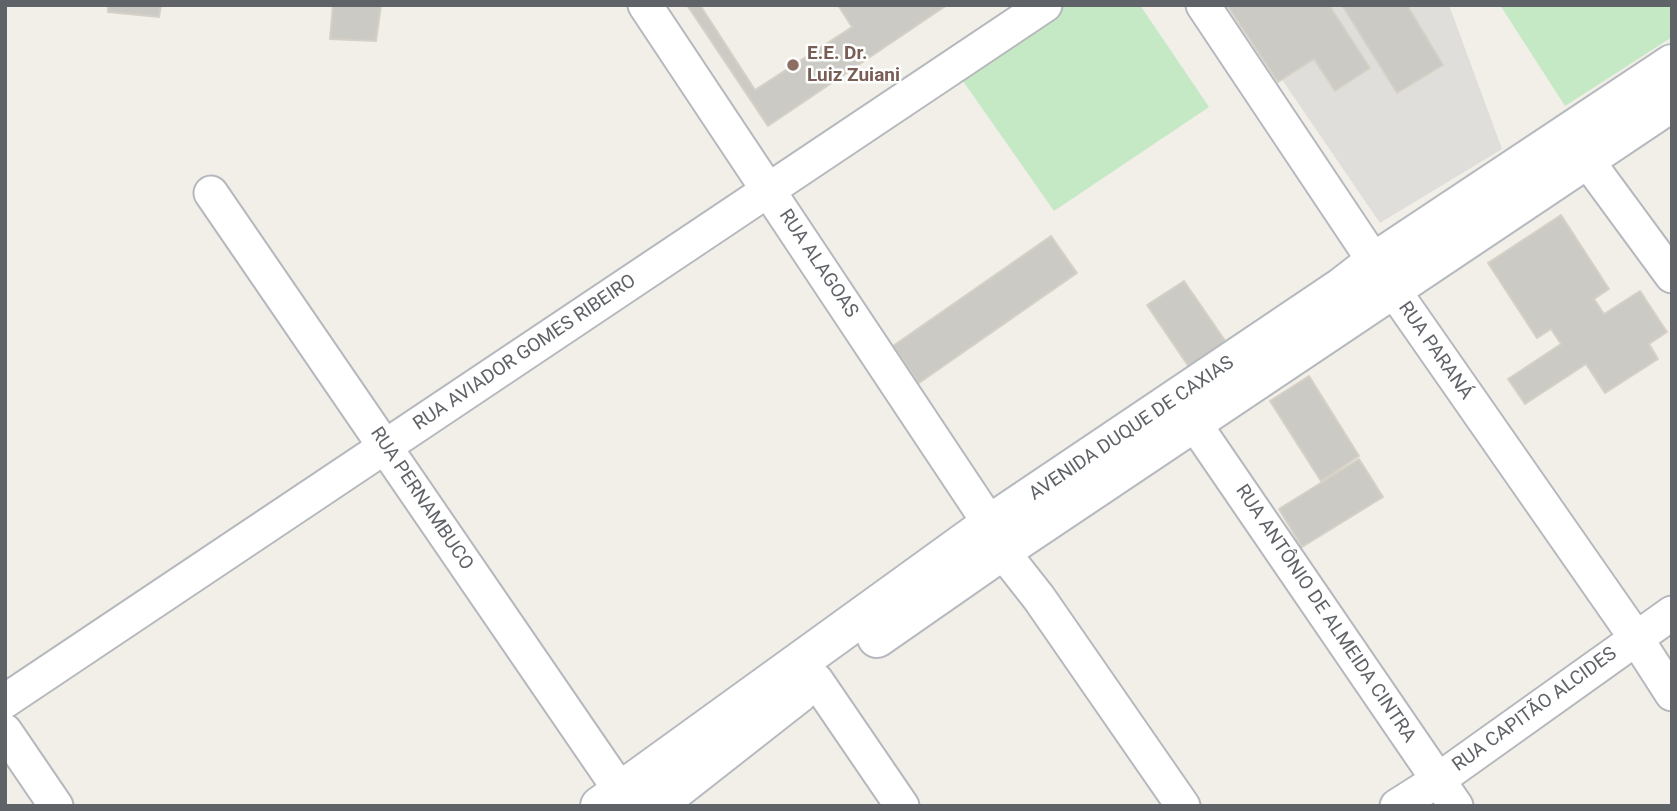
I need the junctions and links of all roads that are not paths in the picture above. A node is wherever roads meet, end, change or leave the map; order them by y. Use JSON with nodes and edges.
{"nodes":[{"id":1,"x":645,"y":5,"type":"edge"},
{"id":2,"x":1045,"y":5,"type":"edge"},
{"id":3,"x":1203,"y":5,"type":"edge"},
{"id":4,"x":1672,"y":64,"type":"edge"},
{"id":5,"x":1672,"y":102,"type":"edge"},
{"id":6,"x":1586,"y":159,"type":"junction"},
{"id":7,"x":769,"y":190,"type":"junction"},
{"id":8,"x":211,"y":193,"type":"dead end"},
{"id":9,"x":1383,"y":275,"type":"junction"},
{"id":10,"x":1672,"y":276,"type":"edge"},
{"id":11,"x":1194,"y":423,"type":"junction"},
{"id":12,"x":385,"y":447,"type":"junction"},
{"id":13,"x":996,"y":538,"type":"junction"},
{"id":14,"x":1672,"y":613,"type":"edge"},
{"id":15,"x":1636,"y":638,"type":"junction"},
{"id":16,"x":816,"y":680,"type":"junction"},
{"id":17,"x":1672,"y":694,"type":"edge"},
{"id":18,"x":5,"y":701,"type":"edge"},
{"id":19,"x":5,"y":731,"type":"edge"},
{"id":20,"x":1447,"y":793,"type":"edge"},
{"id":21,"x":626,"y":802,"type":"edge"},
{"id":22,"x":56,"y":806,"type":"edge"},
{"id":23,"x":902,"y":806,"type":"edge"},
{"id":24,"x":1183,"y":806,"type":"edge"},
{"id":25,"x":1397,"y":806,"type":"edge"}],
"edges":[{"from":1,"to":7,"type":"street","name":"RUA ALAGOAS"},
{"from":2,"to":7,"type":"street","name":"RUA AVIADOR GOMES RIBEIRO"},
{"from":3,"to":9,"type":"street","name":"RUA PARANÁ"},
{"from":4,"to":9,"type":"main road","name":"AVENIDA DUQUE DE CAXIAS"},
{"from":5,"to":6,"type":"main road","name":"AVENIDA DUQUE DE CAXIAS"},
{"from":6,"to":9,"type":"main road","name":"AVENIDA DUQUE DE CAXIAS"},
{"from":6,"to":10,"type":"street"},
{"from":7,"to":12,"type":"street","name":"RUA AVIADOR GOMES RIBEIRO"},
{"from":7,"to":13,"type":"street","name":"RUA ALAGOAS"},
{"from":8,"to":12,"type":"street","name":"RUA PERNAMBUCO"},
{"from":9,"to":11,"type":"main road","name":"AVENIDA DUQUE DE CAXIAS"},
{"from":9,"to":13,"type":"main road","name":"AVENIDA DUQUE DE CAXIAS"},
{"from":9,"to":15,"type":"street","name":"RUA PARANÁ"},
{"from":11,"to":13,"type":"main road","name":"AVENIDA DUQUE DE CAXIAS"},
{"from":11,"to":20,"type":"street","name":"RUA ANTÔNIO DE ALMEIDA CINTRA"},
{"from":12,"to":18,"type":"street","name":"RUA AVIADOR GOMES RIBEIRO"},
{"from":12,"to":21,"type":"street","name":"RUA PERNAMBUCO"},
{"from":13,"to":16,"type":"main road","name":"AVENIDA DUQUE DE CAXIAS"},
{"from":13,"to":21,"type":"main road","name":"AVENIDA DUQUE DE CAXIAS"},
{"from":13,"to":24,"type":"street","name":"RUA ALAGOAS"},
{"from":14,"to":15,"type":"street","name":"RUA CAPITÃO ALCIDES"},
{"from":15,"to":17,"type":"street","name":"RUA PARANÁ"},
{"from":15,"to":20,"type":"street","name":"RUA CAPITÃO ALCIDES"},
{"from":16,"to":21,"type":"main road","name":"AVENIDA DUQUE DE CAXIAS"},
{"from":16,"to":23,"type":"street"},
{"from":19,"to":22,"type":"street"},
{"from":20,"to":25,"type":"street","name":"RUA CAPITÃO ALCIDES"}]}
